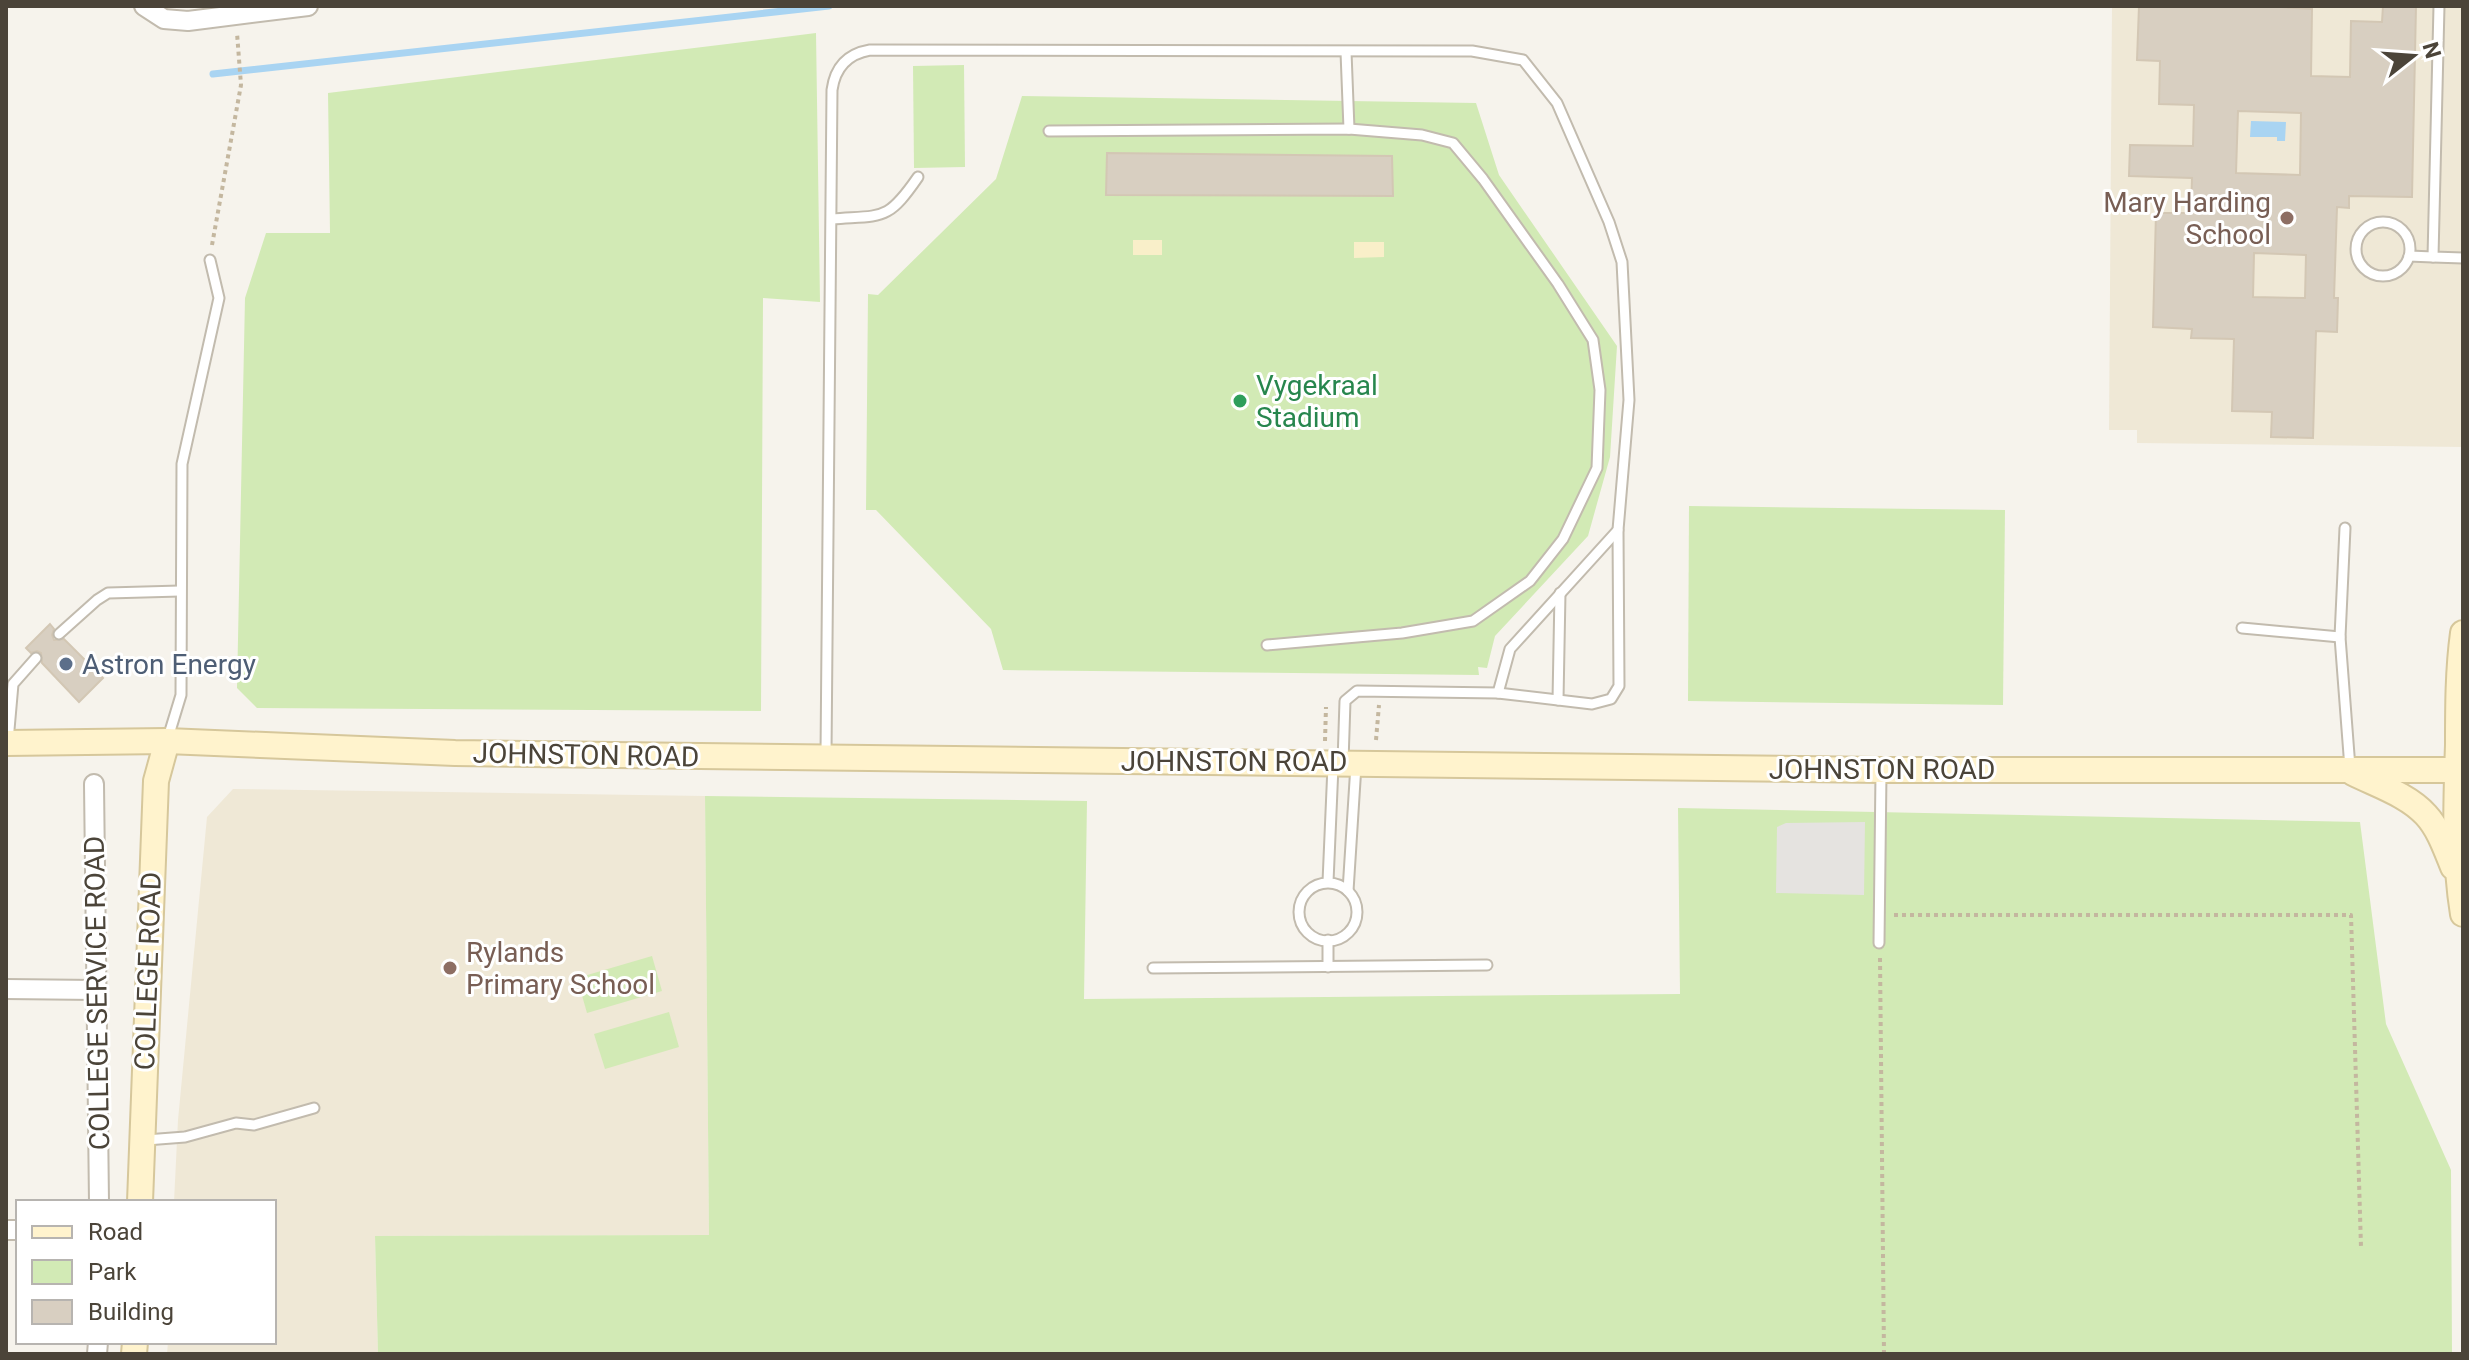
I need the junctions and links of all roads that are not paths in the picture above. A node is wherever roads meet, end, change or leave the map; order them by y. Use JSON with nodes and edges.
{"nodes":[{"id":1,"x":144,"y":6,"type":"edge"},
{"id":2,"x":299,"y":6,"type":"edge"},
{"id":3,"x":2439,"y":6,"type":"edge"},
{"id":4,"x":1346,"y":52,"type":"junction"},
{"id":5,"x":1349,"y":129,"type":"junction"},
{"id":6,"x":1049,"y":131,"type":"dead end"},
{"id":7,"x":918,"y":177,"type":"dead end"},
{"id":8,"x":832,"y":219,"type":"junction"},
{"id":9,"x":2409,"y":256,"type":"junction"},
{"id":10,"x":2433,"y":257,"type":"junction"},
{"id":11,"x":2463,"y":258,"type":"edge"},
{"id":12,"x":210,"y":260,"type":"road end"},
{"id":13,"x":2345,"y":528,"type":"dead end"},
{"id":14,"x":1618,"y":530,"type":"junction"},
{"id":15,"x":180,"y":591,"type":"junction"},
{"id":16,"x":1560,"y":593,"type":"junction"},
{"id":17,"x":2242,"y":628,"type":"dead end"},
{"id":18,"x":2463,"y":633,"type":"edge"},
{"id":19,"x":59,"y":634,"type":"dead end"},
{"id":20,"x":2340,"y":637,"type":"junction"},
{"id":21,"x":1267,"y":645,"type":"dead end"},
{"id":22,"x":36,"y":658,"type":"dead end"},
{"id":23,"x":8,"y":689,"type":"edge"},
{"id":24,"x":1498,"y":693,"type":"junction"},
{"id":25,"x":1558,"y":700,"type":"junction"},
{"id":26,"x":167,"y":741,"type":"junction"},
{"id":27,"x":7,"y":743,"type":"edge"},
{"id":28,"x":826,"y":758,"type":"junction"},
{"id":29,"x":1339,"y":758,"type":"junction"},
{"id":30,"x":2347,"y":769,"type":"junction"},
{"id":31,"x":1881,"y":770,"type":"junction"},
{"id":32,"x":2460,"y":770,"type":"edge"},
{"id":33,"x":94,"y":784,"type":"dead end"},
{"id":34,"x":2458,"y":880,"type":"junction"},
{"id":35,"x":1328,"y":882,"type":"junction"},
{"id":36,"x":1348,"y":891,"type":"junction"},
{"id":37,"x":2463,"y":914,"type":"edge"},
{"id":38,"x":1328,"y":940,"type":"junction"},
{"id":39,"x":1879,"y":943,"type":"road end"},
{"id":40,"x":1487,"y":965,"type":"dead end"},
{"id":41,"x":1328,"y":967,"type":"junction"},
{"id":42,"x":1153,"y":968,"type":"dead end"},
{"id":43,"x":6,"y":989,"type":"edge"},
{"id":44,"x":96,"y":990,"type":"junction"},
{"id":45,"x":314,"y":1108,"type":"dead end"},
{"id":46,"x":142,"y":1140,"type":"junction"},
{"id":47,"x":99,"y":1200,"type":"edge"},
{"id":48,"x":140,"y":1200,"type":"edge"}],
"edges":[{"from":1,"to":2,"type":"street"},
{"from":3,"to":10,"type":"lane"},
{"from":4,"to":5,"type":"lane"},
{"from":4,"to":8,"type":"lane"},
{"from":4,"to":14,"type":"lane"},
{"from":5,"to":6,"type":"lane"},
{"from":5,"to":21,"type":"lane"},
{"from":7,"to":8,"type":"lane"},
{"from":8,"to":28,"type":"lane"},
{"from":9,"to":9,"type":"lane"},
{"from":9,"to":10,"type":"lane"},
{"from":10,"to":11,"type":"lane"},
{"from":12,"to":15,"type":"lane"},
{"from":13,"to":20,"type":"lane"},
{"from":14,"to":16,"type":"lane"},
{"from":14,"to":25,"type":"lane"},
{"from":15,"to":19,"type":"lane"},
{"from":15,"to":26,"type":"lane"},
{"from":16,"to":24,"type":"lane"},
{"from":16,"to":25,"type":"lane"},
{"from":17,"to":20,"type":"lane"},
{"from":18,"to":32,"type":"street"},
{"from":20,"to":30,"type":"lane"},
{"from":22,"to":23,"type":"lane"},
{"from":23,"to":27,"type":"lane"},
{"from":24,"to":25,"type":"lane"},
{"from":24,"to":29,"type":"lane"},
{"from":26,"to":27,"type":"street","name":"JOHNSTON ROAD"},
{"from":26,"to":28,"type":"street","name":"JOHNSTON ROAD"},
{"from":26,"to":46,"type":"street","name":"COLLEGE ROAD"},
{"from":28,"to":29,"type":"street","name":"JOHNSTON ROAD"},
{"from":29,"to":31,"type":"street","name":"JOHNSTON ROAD"},
{"from":29,"to":35,"type":"lane"},
{"from":29,"to":36,"type":"lane"},
{"from":30,"to":31,"type":"street","name":"JOHNSTON ROAD"},
{"from":30,"to":32,"type":"street","name":"JOHNSTON ROAD"},
{"from":30,"to":34,"type":"street"},
{"from":31,"to":39,"type":"lane"},
{"from":32,"to":34,"type":"street"},
{"from":33,"to":44,"type":"street","name":"COLLEGE SERVICE ROAD"},
{"from":34,"to":37,"type":"street"},
{"from":35,"to":36,"type":"lane"},
{"from":35,"to":38,"type":"lane"},
{"from":36,"to":38,"type":"lane"},
{"from":38,"to":41,"type":"lane"},
{"from":40,"to":41,"type":"lane"},
{"from":41,"to":42,"type":"lane"},
{"from":43,"to":44,"type":"street"},
{"from":44,"to":47,"type":"street","name":"COLLEGE SERVICE ROAD"},
{"from":45,"to":46,"type":"lane"},
{"from":46,"to":48,"type":"street","name":"COLLEGE ROAD"}]}
